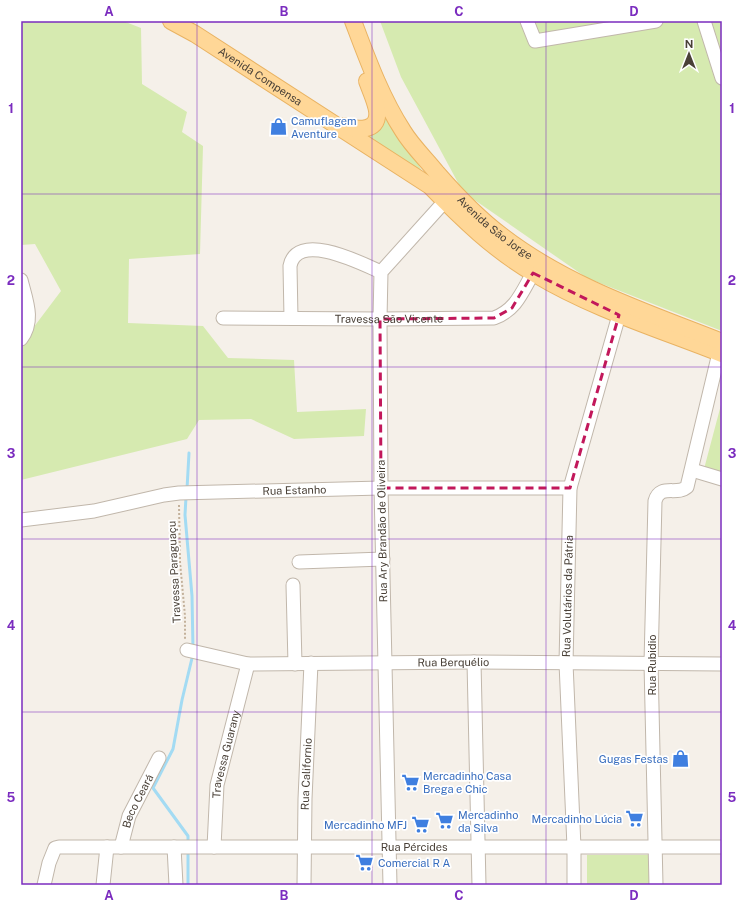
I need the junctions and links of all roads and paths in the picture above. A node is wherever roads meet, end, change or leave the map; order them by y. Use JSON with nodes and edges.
{"nodes":[{"id":1,"x":171,"y":21,"type":"edge"},
{"id":2,"x":345,"y":21,"type":"edge"},
{"id":3,"x":353,"y":21,"type":"edge"},
{"id":4,"x":527,"y":21,"type":"edge"},
{"id":5,"x":656,"y":21,"type":"edge"},
{"id":6,"x":704,"y":21,"type":"edge"},
{"id":7,"x":722,"y":78,"type":"edge"},
{"id":8,"x":335,"y":124,"type":"junction"},
{"id":9,"x":430,"y":186,"type":"joint"},
{"id":10,"x":445,"y":202,"type":"junction"},
{"id":11,"x":381,"y":272,"type":"junction"},
{"id":12,"x":533,"y":274,"type":"junction"},
{"id":13,"x":21,"y":280,"type":"edge"},
{"id":14,"x":619,"y":315,"type":"junction"},
{"id":15,"x":223,"y":318,"type":"dead end"},
{"id":16,"x":292,"y":318,"type":"junction"},
{"id":17,"x":380,"y":319,"type":"junction"},
{"id":18,"x":21,"y":339,"type":"edge"},
{"id":19,"x":721,"y":350,"type":"edge"},
{"id":20,"x":692,"y":470,"type":"junction"},
{"id":21,"x":722,"y":479,"type":"edge"},
{"id":22,"x":381,"y":488,"type":"junction"},
{"id":23,"x":570,"y":488,"type":"junction"},
{"id":24,"x":179,"y":493,"type":"junction"},
{"id":25,"x":21,"y":520,"type":"edge"},
{"id":26,"x":383,"y":560,"type":"junction"},
{"id":27,"x":299,"y":562,"type":"dead end"},
{"id":28,"x":293,"y":585,"type":"dead end"},
{"id":29,"x":187,"y":650,"type":"joint"},
{"id":30,"x":474,"y":662,"type":"junction"},
{"id":31,"x":311,"y":663,"type":"junction"},
{"id":32,"x":385,"y":663,"type":"junction"},
{"id":33,"x":566,"y":663,"type":"junction"},
{"id":34,"x":651,"y":663,"type":"junction"},
{"id":35,"x":248,"y":664,"type":"junction"},
{"id":36,"x":294,"y":664,"type":"junction"},
{"id":37,"x":722,"y":664,"type":"edge"},
{"id":38,"x":160,"y":758,"type":"dead end"},
{"id":39,"x":107,"y":847,"type":"junction"},
{"id":40,"x":121,"y":847,"type":"junction"},
{"id":41,"x":174,"y":847,"type":"junction"},
{"id":42,"x":214,"y":847,"type":"junction"},
{"id":43,"x":304,"y":847,"type":"junction"},
{"id":44,"x":389,"y":847,"type":"junction"},
{"id":45,"x":479,"y":847,"type":"junction"},
{"id":46,"x":574,"y":847,"type":"junction"},
{"id":47,"x":656,"y":847,"type":"junction"},
{"id":48,"x":722,"y":847,"type":"edge"},
{"id":49,"x":44,"y":885,"type":"edge"},
{"id":50,"x":103,"y":885,"type":"edge"},
{"id":51,"x":176,"y":885,"type":"edge"},
{"id":52,"x":304,"y":885,"type":"edge"},
{"id":53,"x":390,"y":885,"type":"edge"},
{"id":54,"x":479,"y":885,"type":"edge"},
{"id":55,"x":574,"y":885,"type":"edge"},
{"id":56,"x":656,"y":885,"type":"edge"}],
"edges":[{"from":1,"to":8,"type":"main road","name":"Avenida Compensa"},
{"from":2,"to":8,"type":"main road"},
{"from":3,"to":19,"type":"main road","name":"Avenida São Jorge"},
{"from":4,"to":5,"type":"street"},
{"from":6,"to":7,"type":"street"},
{"from":8,"to":9,"type":"main road","name":"Avenida Compensa"},
{"from":9,"to":10,"type":"main road","name":"Avenida São Jorge"},
{"from":10,"to":11,"type":"street"},
{"from":10,"to":12,"type":"main road","name":"Avenida São Jorge"},
{"from":11,"to":16,"type":"street"},
{"from":11,"to":17,"type":"street","name":"Rua Ary Brandão de Oliveira"},
{"from":12,"to":14,"type":"main road","name":"Avenida São Jorge"},
{"from":12,"to":17,"type":"street","name":"Travessa São Vicente"},
{"from":13,"to":18,"type":"street"},
{"from":14,"to":19,"type":"main road","name":"Avenida São Jorge"},
{"from":14,"to":23,"type":"street","name":"Rua Volutários da Pátria"},
{"from":15,"to":16,"type":"street","name":"Travessa São Vicente"},
{"from":16,"to":17,"type":"street","name":"Travessa São Vicente"},
{"from":17,"to":22,"type":"street","name":"Rua Ary Brandão de Oliveira"},
{"from":19,"to":20,"type":"street"},
{"from":20,"to":21,"type":"street"},
{"from":20,"to":34,"type":"street","name":"Rua Rubidio"},
{"from":22,"to":23,"type":"street","name":"Rua Estanho"},
{"from":22,"to":24,"type":"street","name":"Rua Estanho"},
{"from":22,"to":26,"type":"street","name":"Rua Ary Brandão de Oliveira"},
{"from":23,"to":33,"type":"street","name":"Rua Volutários da Pátria"},
{"from":24,"to":25,"type":"street","name":"Rua Estanho"},
{"from":24,"to":29,"type":"path","name":"Travessa Paraguaçu"},
{"from":26,"to":27,"type":"street"},
{"from":26,"to":32,"type":"street","name":"Rua Ary Brandão de Oliveira"},
{"from":28,"to":36,"type":"street"},
{"from":29,"to":35,"type":"street","name":"Rua Berquélio"},
{"from":30,"to":32,"type":"street","name":"Rua Berquélio"},
{"from":30,"to":33,"type":"street","name":"Rua Berquélio"},
{"from":30,"to":45,"type":"street"},
{"from":31,"to":32,"type":"street","name":"Rua Berquélio"},
{"from":31,"to":36,"type":"street","name":"Rua Berquélio"},
{"from":31,"to":43,"type":"street","name":"Rua Californio"},
{"from":32,"to":44,"type":"street","name":"Rua Ary Brandão de Oliveira"},
{"from":33,"to":34,"type":"street","name":"Rua Berquélio"},
{"from":33,"to":46,"type":"street","name":"Rua Volutários da Pátria"},
{"from":34,"to":37,"type":"street","name":"Rua Berquélio"},
{"from":34,"to":47,"type":"street","name":"Rua Rubidio"},
{"from":35,"to":36,"type":"street","name":"Rua Berquélio"},
{"from":35,"to":42,"type":"street","name":"Travessa Guarany"},
{"from":38,"to":40,"type":"street","name":"Beco Ceará"},
{"from":39,"to":40,"type":"street","name":"Rua Pércides"},
{"from":39,"to":49,"type":"street","name":"Rua Pércides"},
{"from":39,"to":50,"type":"street"},
{"from":40,"to":41,"type":"street","name":"Rua Pércides"},
{"from":41,"to":42,"type":"street","name":"Rua Pércides"},
{"from":41,"to":51,"type":"street"},
{"from":42,"to":43,"type":"street","name":"Rua Pércides"},
{"from":43,"to":44,"type":"street","name":"Rua Pércides"},
{"from":43,"to":52,"type":"street","name":"Rua Californio"},
{"from":44,"to":45,"type":"street","name":"Rua Pércides"},
{"from":44,"to":53,"type":"street","name":"Rua Ary Brandão de Oliveira"},
{"from":45,"to":46,"type":"street","name":"Rua Pércides"},
{"from":45,"to":54,"type":"street"},
{"from":46,"to":47,"type":"street","name":"Rua Pércides"},
{"from":46,"to":55,"type":"street","name":"Rua Volutários da Pátria"},
{"from":47,"to":48,"type":"street","name":"Rua Pércides"},
{"from":47,"to":56,"type":"street","name":"Rua Rubidio"}]}
